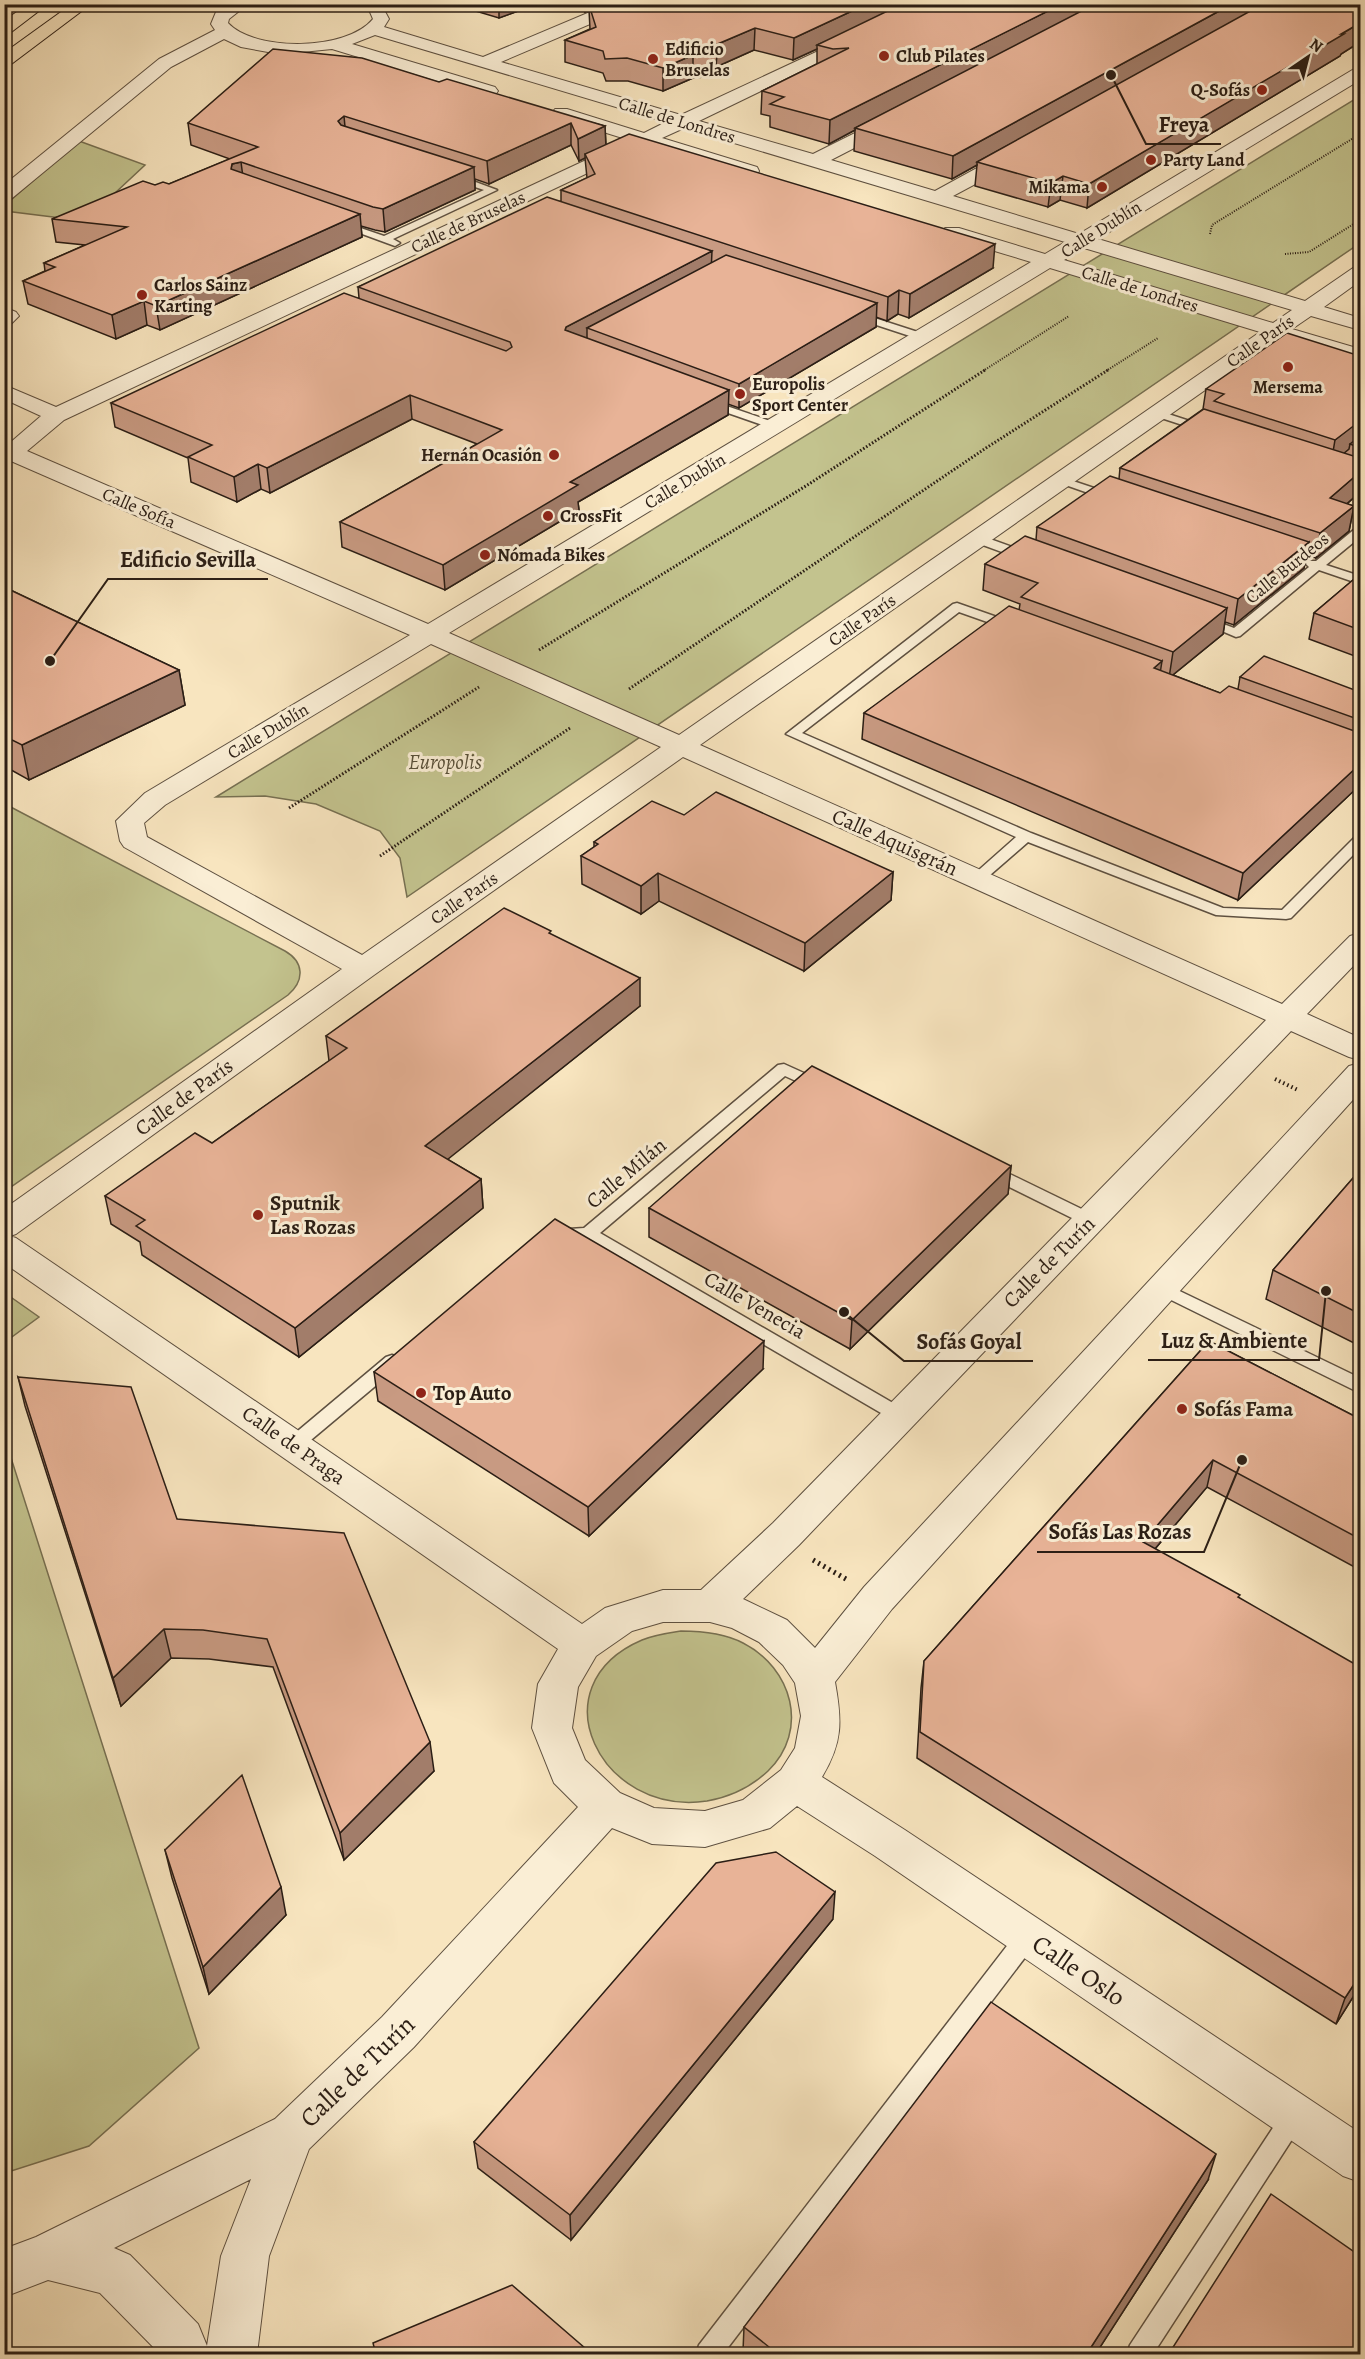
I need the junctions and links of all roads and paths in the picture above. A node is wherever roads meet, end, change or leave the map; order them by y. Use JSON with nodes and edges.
{"nodes":[{"id":1,"x":23,"y":4,"type":"edge"},
{"id":2,"x":40,"y":4,"type":"edge"},
{"id":3,"x":83,"y":4,"type":"edge"},
{"id":4,"x":240,"y":4,"type":"edge"},
{"id":5,"x":369,"y":4,"type":"edge"},
{"id":6,"x":624,"y":4,"type":"edge"},
{"id":7,"x":933,"y":4,"type":"edge"},
{"id":8,"x":4,"y":18,"type":"edge"},
{"id":9,"x":4,"y":29,"type":"edge"},
{"id":10,"x":373,"y":29,"type":"junction"},
{"id":11,"x":224,"y":32,"type":"junction"},
{"id":12,"x":333,"y":44,"type":"junction"},
{"id":13,"x":4,"y":62,"type":"edge"},
{"id":14,"x":485,"y":62,"type":"junction"},
{"id":15,"x":1360,"y":73,"type":"edge"},
{"id":16,"x":506,"y":96,"type":"edge"},
{"id":17,"x":540,"y":107,"type":"edge"},
{"id":18,"x":913,"y":110,"type":"edge"},
{"id":19,"x":683,"y":121,"type":"junction"},
{"id":20,"x":1360,"y":134,"type":"edge"},
{"id":21,"x":647,"y":139,"type":"junction"},
{"id":22,"x":1034,"y":144,"type":"edge"},
{"id":23,"x":814,"y":160,"type":"junction"},
{"id":24,"x":442,"y":172,"type":"edge"},
{"id":25,"x":765,"y":175,"type":"edge"},
{"id":26,"x":4,"y":195,"type":"edge"},
{"id":27,"x":938,"y":197,"type":"junction"},
{"id":28,"x":326,"y":219,"type":"edge"},
{"id":29,"x":1360,"y":220,"type":"edge"},
{"id":30,"x":935,"y":227,"type":"edge"},
{"id":31,"x":1210,"y":234,"type":"dead end"},
{"id":32,"x":385,"y":239,"type":"junction"},
{"id":33,"x":1082,"y":241,"type":"junction"},
{"id":34,"x":409,"y":250,"type":"junction"},
{"id":35,"x":1285,"y":254,"type":"dead end"},
{"id":36,"x":1049,"y":261,"type":"junction"},
{"id":37,"x":1360,"y":272,"type":"edge"},
{"id":38,"x":1308,"y":308,"type":"junction"},
{"id":39,"x":846,"y":312,"type":"edge"},
{"id":40,"x":4,"y":313,"type":"edge"},
{"id":41,"x":1069,"y":316,"type":"dead end"},
{"id":42,"x":4,"y":320,"type":"edge"},
{"id":43,"x":1360,"y":324,"type":"edge"},
{"id":44,"x":1276,"y":330,"type":"junction"},
{"id":45,"x":923,"y":337,"type":"junction"},
{"id":46,"x":1158,"y":338,"type":"dead end"},
{"id":47,"x":1360,"y":356,"type":"edge"},
{"id":48,"x":4,"y":391,"type":"edge"},
{"id":49,"x":696,"y":398,"type":"edge"},
{"id":50,"x":1156,"y":413,"type":"junction"},
{"id":51,"x":56,"y":415,"type":"junction"},
{"id":52,"x":775,"y":426,"type":"junction"},
{"id":53,"x":1211,"y":431,"type":"edge"},
{"id":54,"x":12,"y":453,"type":"joint"},
{"id":55,"x":1061,"y":480,"type":"junction"},
{"id":56,"x":1128,"y":502,"type":"edge"},
{"id":57,"x":1360,"y":531,"type":"edge"},
{"id":58,"x":976,"y":538,"type":"junction"},
{"id":59,"x":1296,"y":559,"type":"edge"},
{"id":60,"x":1041,"y":562,"type":"edge"},
{"id":61,"x":1318,"y":566,"type":"junction"},
{"id":62,"x":1360,"y":580,"type":"edge"},
{"id":63,"x":1193,"y":617,"type":"edge"},
{"id":64,"x":1024,"y":632,"type":"edge"},
{"id":65,"x":430,"y":634,"type":"junction"},
{"id":66,"x":508,"y":669,"type":"junction"},
{"id":67,"x":598,"y":710,"type":"junction"},
{"id":68,"x":682,"y":747,"type":"junction"},
{"id":69,"x":289,"y":808,"type":"dead end"},
{"id":70,"x":1026,"y":836,"type":"junction"},
{"id":71,"x":1360,"y":840,"type":"edge"},
{"id":72,"x":380,"y":856,"type":"dead end"},
{"id":73,"x":977,"y":879,"type":"junction"},
{"id":74,"x":1360,"y":942,"type":"edge"},
{"id":75,"x":363,"y":968,"type":"junction"},
{"id":76,"x":1286,"y":1018,"type":"junction"},
{"id":77,"x":1360,"y":1050,"type":"edge"},
{"id":78,"x":1241,"y":1064,"type":"junction"},
{"id":79,"x":1360,"y":1073,"type":"edge"},
{"id":80,"x":836,"y":1095,"type":"edge"},
{"id":81,"x":1332,"y":1104,"type":"junction"},
{"id":82,"x":974,"y":1163,"type":"edge"},
{"id":83,"x":1090,"y":1220,"type":"junction"},
{"id":84,"x":4,"y":1226,"type":"edge"},
{"id":85,"x":543,"y":1234,"type":"edge"},
{"id":86,"x":588,"y":1234,"type":"junction"},
{"id":87,"x":4,"y":1246,"type":"edge"},
{"id":88,"x":1163,"y":1289,"type":"junction"},
{"id":89,"x":400,"y":1354,"type":"edge"},
{"id":90,"x":1360,"y":1386,"type":"edge"},
{"id":91,"x":899,"y":1414,"type":"junction"},
{"id":92,"x":293,"y":1445,"type":"junction"},
{"id":93,"x":779,"y":1540,"type":"junction"},
{"id":94,"x":878,"y":1598,"type":"junction"},
{"id":95,"x":710,"y":1606,"type":"junction"},
{"id":96,"x":582,"y":1645,"type":"junction"},
{"id":97,"x":814,"y":1679,"type":"junction"},
{"id":98,"x":796,"y":1783,"type":"junction"},
{"id":99,"x":605,"y":1806,"type":"junction"},
{"id":100,"x":1028,"y":1936,"type":"junction"},
{"id":101,"x":1294,"y":2116,"type":"junction"},
{"id":102,"x":291,"y":2135,"type":"junction"},
{"id":103,"x":1360,"y":2160,"type":"edge"},
{"id":104,"x":48,"y":2256,"type":"junction"},
{"id":105,"x":4,"y":2273,"type":"edge"},
{"id":106,"x":233,"y":2350,"type":"edge"},
{"id":107,"x":185,"y":2355,"type":"edge"},
{"id":108,"x":708,"y":2355,"type":"edge"},
{"id":109,"x":1139,"y":2355,"type":"edge"}],
"edges":[{"from":1,"to":8,"type":"highway"},
{"from":2,"to":9,"type":"highway"},
{"from":3,"to":13,"type":"highway"},
{"from":4,"to":11,"type":"street"},
{"from":5,"to":10,"type":"street"},
{"from":6,"to":14,"type":"street"},
{"from":7,"to":19,"type":"street","name":"Calle de Bruselas"},
{"from":10,"to":12,"type":"street"},
{"from":10,"to":14,"type":"street","name":"Calle de Londres"},
{"from":11,"to":12,"type":"street"},
{"from":11,"to":26,"type":"street"},
{"from":12,"to":16,"type":"street"},
{"from":14,"to":19,"type":"street","name":"Calle de Londres"},
{"from":15,"to":33,"type":"street","name":"Calle Dublín"},
{"from":17,"to":21,"type":"street","name":"Calle de Londres"},
{"from":18,"to":23,"type":"street"},
{"from":19,"to":21,"type":"street","name":"Calle de Bruselas"},
{"from":19,"to":23,"type":"street","name":"Calle de Londres"},
{"from":20,"to":31,"type":"path"},
{"from":21,"to":25,"type":"street","name":"Calle de Londres"},
{"from":21,"to":34,"type":"street","name":"Calle de Bruselas"},
{"from":22,"to":27,"type":"street"},
{"from":23,"to":27,"type":"street","name":"Calle de Londres"},
{"from":24,"to":32,"type":"lane"},
{"from":27,"to":33,"type":"street","name":"Calle de Londres"},
{"from":28,"to":32,"type":"lane"},
{"from":29,"to":35,"type":"path"},
{"from":30,"to":36,"type":"street","name":"Calle de Londres"},
{"from":32,"to":34,"type":"lane"},
{"from":33,"to":36,"type":"street","name":"Calle Dublín"},
{"from":33,"to":38,"type":"street","name":"Calle de Londres"},
{"from":34,"to":51,"type":"street","name":"Calle de Bruselas"},
{"from":36,"to":44,"type":"street","name":"Calle de Londres"},
{"from":36,"to":45,"type":"street","name":"Calle Dublín"},
{"from":37,"to":38,"type":"street","name":"Calle París"},
{"from":38,"to":43,"type":"street","name":"Calle de Londres"},
{"from":38,"to":44,"type":"street","name":"Calle París"},
{"from":39,"to":45,"type":"lane"},
{"from":40,"to":42,"type":"street"},
{"from":41,"to":66,"type":"path"},
{"from":44,"to":47,"type":"street","name":"Calle de Londres"},
{"from":44,"to":50,"type":"street","name":"Calle París"},
{"from":45,"to":52,"type":"street","name":"Calle Dublín"},
{"from":46,"to":67,"type":"path"},
{"from":48,"to":51,"type":"street"},
{"from":49,"to":52,"type":"lane"},
{"from":50,"to":53,"type":"lane"},
{"from":50,"to":55,"type":"street","name":"Calle París"},
{"from":51,"to":54,"type":"street","name":"Calle de Bruselas"},
{"from":52,"to":65,"type":"street","name":"Calle Dublín"},
{"from":54,"to":65,"type":"street","name":"Calle Sofía"},
{"from":55,"to":56,"type":"lane"},
{"from":55,"to":58,"type":"street","name":"Calle París"},
{"from":57,"to":61,"type":"lane","name":"Calle Burdeos"},
{"from":58,"to":60,"type":"lane"},
{"from":58,"to":68,"type":"street","name":"Calle París"},
{"from":59,"to":61,"type":"lane"},
{"from":61,"to":62,"type":"lane"},
{"from":61,"to":63,"type":"lane","name":"Calle Burdeos"},
{"from":64,"to":70,"type":"lane"},
{"from":65,"to":66,"type":"street","name":"Calle Aquisgrán"},
{"from":65,"to":75,"type":"street","name":"Calle Dublín"},
{"from":66,"to":67,"type":"street","name":"Calle Aquisgrán"},
{"from":66,"to":69,"type":"path"},
{"from":67,"to":68,"type":"street","name":"Calle Aquisgrán"},
{"from":67,"to":72,"type":"path"},
{"from":68,"to":73,"type":"street","name":"Calle Aquisgrán"},
{"from":68,"to":75,"type":"street","name":"Calle París"},
{"from":70,"to":71,"type":"lane"},
{"from":70,"to":73,"type":"lane"},
{"from":73,"to":76,"type":"street","name":"Calle Aquisgrán"},
{"from":74,"to":76,"type":"street","name":"Calle de Turín"},
{"from":75,"to":84,"type":"street","name":"Calle de París"},
{"from":76,"to":77,"type":"street","name":"Calle Aquisgrán"},
{"from":76,"to":78,"type":"street","name":"Calle de Turín"},
{"from":78,"to":81,"type":"path"},
{"from":78,"to":83,"type":"street","name":"Calle de Turín"},
{"from":79,"to":81,"type":"street"},
{"from":80,"to":86,"type":"lane","name":"Calle Milán"},
{"from":81,"to":88,"type":"street"},
{"from":82,"to":83,"type":"lane"},
{"from":83,"to":91,"type":"street","name":"Calle de Turín"},
{"from":85,"to":86,"type":"lane","name":"Calle Milán"},
{"from":86,"to":91,"type":"lane","name":"Calle Venecia"},
{"from":87,"to":92,"type":"street","name":"Calle de Praga"},
{"from":88,"to":90,"type":"lane"},
{"from":88,"to":94,"type":"street"},
{"from":89,"to":92,"type":"lane"},
{"from":91,"to":93,"type":"street","name":"Calle de Turín"},
{"from":92,"to":96,"type":"street","name":"Calle de Praga"},
{"from":93,"to":94,"type":"path"},
{"from":93,"to":95,"type":"street","name":"Calle de Turín"},
{"from":94,"to":97,"type":"street"},
{"from":95,"to":96,"type":"street"},
{"from":95,"to":97,"type":"street"},
{"from":96,"to":99,"type":"street"},
{"from":97,"to":98,"type":"street"},
{"from":98,"to":99,"type":"street"},
{"from":98,"to":100,"type":"street","name":"Calle Oslo"},
{"from":99,"to":102,"type":"street","name":"Calle de Turín"},
{"from":100,"to":101,"type":"street","name":"Calle Oslo"},
{"from":100,"to":108,"type":"lane"},
{"from":101,"to":103,"type":"street","name":"Calle Oslo"},
{"from":101,"to":109,"type":"lane"},
{"from":102,"to":104,"type":"street","name":"Calle de Turín"},
{"from":102,"to":106,"type":"street"},
{"from":104,"to":105,"type":"street","name":"Calle de Turín"},
{"from":104,"to":107,"type":"street"}]}
